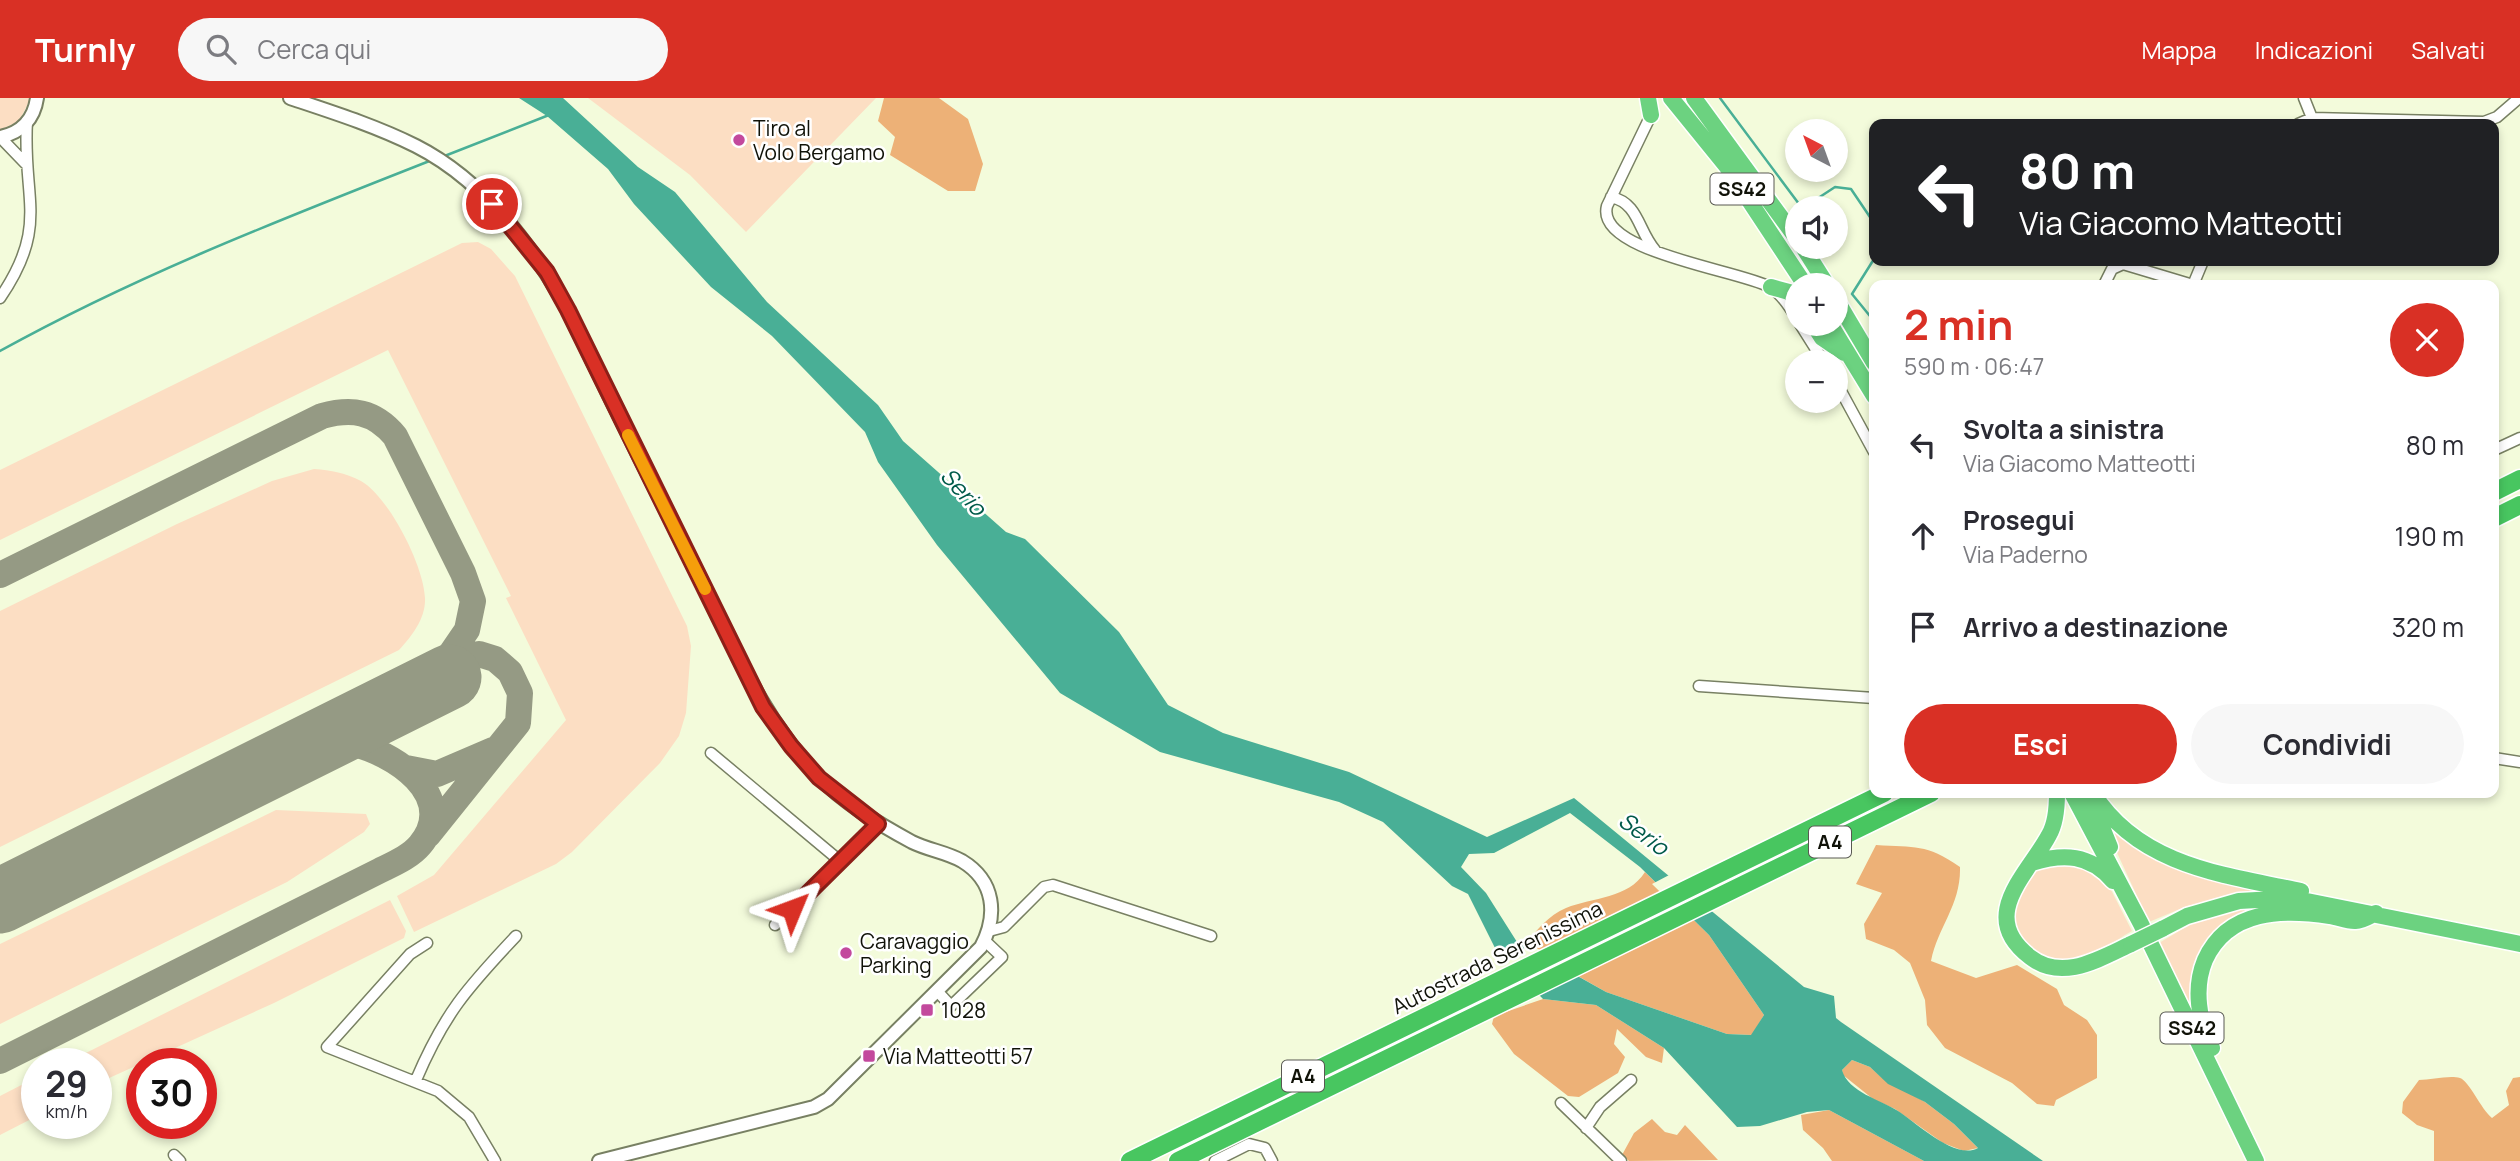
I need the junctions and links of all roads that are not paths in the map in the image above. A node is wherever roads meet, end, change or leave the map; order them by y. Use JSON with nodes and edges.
{"nodes":[{"id":1,"x":290,"y":98,"type":"edge"},
{"id":2,"x":1648,"y":98,"type":"edge"},
{"id":3,"x":1671,"y":98,"type":"edge"},
{"id":4,"x":1694,"y":98,"type":"edge"},
{"id":5,"x":2304,"y":98,"type":"edge"},
{"id":6,"x":2519,"y":98,"type":"edge"},
{"id":7,"x":38,"y":100,"type":"edge"},
{"id":8,"x":1651,"y":115,"type":"joint"},
{"id":9,"x":2312,"y":118,"type":"joint"},
{"id":10,"x":2355,"y":119,"type":"edge"},
{"id":11,"x":2492,"y":119,"type":"edge"},
{"id":12,"x":27,"y":121,"type":"junction"},
{"id":13,"x":0,"y":137,"type":"edge"},
{"id":14,"x":25,"y":163,"type":"junction"},
{"id":15,"x":1611,"y":197,"type":"junction"},
{"id":16,"x":1785,"y":223,"type":"edge"},
{"id":17,"x":1656,"y":250,"type":"junction"},
{"id":18,"x":2119,"y":266,"type":"edge"},
{"id":19,"x":2130,"y":266,"type":"edge"},
{"id":20,"x":1797,"y":273,"type":"edge"},
{"id":21,"x":2106,"y":280,"type":"edge"},
{"id":22,"x":2176,"y":280,"type":"edge"},
{"id":23,"x":1771,"y":287,"type":"junction"},
{"id":24,"x":1785,"y":291,"type":"edge"},
{"id":25,"x":0,"y":298,"type":"edge"},
{"id":26,"x":1785,"y":304,"type":"edge"},
{"id":27,"x":1848,"y":319,"type":"edge"},
{"id":28,"x":1821,"y":336,"type":"edge"},
{"id":29,"x":1838,"y":336,"type":"edge"},
{"id":30,"x":1869,"y":355,"type":"edge"},
{"id":31,"x":1854,"y":360,"type":"junction"},
{"id":32,"x":1869,"y":387,"type":"edge"},
{"id":33,"x":1848,"y":404,"type":"edge"},
{"id":34,"x":2520,"y":438,"type":"edge"},
{"id":35,"x":1869,"y":443,"type":"edge"},
{"id":36,"x":2499,"y":448,"type":"edge"},
{"id":37,"x":2520,"y":479,"type":"edge"},
{"id":38,"x":2499,"y":490,"type":"edge"},
{"id":39,"x":2520,"y":505,"type":"edge"},
{"id":40,"x":2499,"y":516,"type":"edge"},
{"id":41,"x":1699,"y":685,"type":"dead end"},
{"id":42,"x":1869,"y":698,"type":"edge"},
{"id":43,"x":711,"y":753,"type":"dead end"},
{"id":44,"x":2499,"y":759,"type":"edge"},
{"id":45,"x":2520,"y":762,"type":"edge"},
{"id":46,"x":1874,"y":798,"type":"edge"},
{"id":47,"x":1921,"y":798,"type":"edge"},
{"id":48,"x":2056,"y":798,"type":"edge"},
{"id":49,"x":2075,"y":798,"type":"edge"},
{"id":50,"x":2092,"y":798,"type":"edge"},
{"id":51,"x":2095,"y":798,"type":"edge"},
{"id":52,"x":878,"y":824,"type":"junction"},
{"id":53,"x":840,"y":862,"type":"junction"},
{"id":54,"x":2032,"y":863,"type":"junction"},
{"id":55,"x":2376,"y":913,"type":"junction"},
{"id":56,"x":2141,"y":924,"type":"junction"},
{"id":57,"x":775,"y":925,"type":"dead end"},
{"id":58,"x":516,"y":936,"type":"dead end"},
{"id":59,"x":987,"y":936,"type":"junction"},
{"id":60,"x":1211,"y":936,"type":"dead end"},
{"id":61,"x":427,"y":943,"type":"dead end"},
{"id":62,"x":2520,"y":944,"type":"edge"},
{"id":63,"x":937,"y":991,"type":"junction"},
{"id":64,"x":416,"y":1080,"type":"junction"},
{"id":65,"x":1631,"y":1080,"type":"dead end"},
{"id":66,"x":1562,"y":1103,"type":"dead end"},
{"id":67,"x":1586,"y":1128,"type":"junction"},
{"id":68,"x":2242,"y":1132,"type":"junction"},
{"id":69,"x":495,"y":1161,"type":"edge"},
{"id":70,"x":599,"y":1161,"type":"edge"},
{"id":71,"x":1130,"y":1161,"type":"edge"},
{"id":72,"x":1178,"y":1161,"type":"edge"},
{"id":73,"x":1215,"y":1161,"type":"edge"},
{"id":74,"x":1272,"y":1161,"type":"edge"},
{"id":75,"x":1621,"y":1161,"type":"edge"},
{"id":76,"x":2256,"y":1161,"type":"edge"}],
"edges":[{"from":1,"to":52,"type":"street"},
{"from":2,"to":8,"type":"highway"},
{"from":3,"to":20,"type":"highway","number":"SS42"},
{"from":4,"to":16,"type":"highway","number":"SS42"},
{"from":5,"to":9,"type":"street"},
{"from":6,"to":11,"type":"street"},
{"from":7,"to":12,"type":"street"},
{"from":8,"to":15,"type":"street"},
{"from":9,"to":10,"type":"street"},
{"from":12,"to":13,"type":"street"},
{"from":12,"to":14,"type":"street"},
{"from":13,"to":14,"type":"street"},
{"from":14,"to":25,"type":"street"},
{"from":15,"to":17,"type":"street"},
{"from":15,"to":17,"type":"street"},
{"from":17,"to":23,"type":"street"},
{"from":18,"to":21,"type":"street"},
{"from":19,"to":22,"type":"street"},
{"from":23,"to":24,"type":"highway"},
{"from":23,"to":26,"type":"street"},
{"from":27,"to":30,"type":"highway"},
{"from":28,"to":31,"type":"highway"},
{"from":29,"to":31,"type":"highway"},
{"from":31,"to":32,"type":"highway"},
{"from":33,"to":35,"type":"street"},
{"from":34,"to":36,"type":"street"},
{"from":37,"to":38,"type":"highway"},
{"from":39,"to":40,"type":"highway"},
{"from":41,"to":42,"type":"street"},
{"from":43,"to":53,"type":"street"},
{"from":44,"to":45,"type":"street"},
{"from":46,"to":71,"type":"highway","name":"Autostrada Serenissima","number":"A4"},
{"from":47,"to":72,"type":"highway","name":"Autostrada Serenissima","number":"A4"},
{"from":48,"to":54,"type":"highway"},
{"from":49,"to":56,"type":"highway","number":"SS42"},
{"from":50,"to":56,"type":"highway","number":"SS42"},
{"from":51,"to":55,"type":"highway"},
{"from":52,"to":53,"type":"street"},
{"from":52,"to":59,"type":"street"},
{"from":53,"to":57,"type":"street"},
{"from":54,"to":55,"type":"highway","bridge":true},
{"from":54,"to":56,"type":"highway"},
{"from":55,"to":62,"type":"highway"},
{"from":55,"to":68,"type":"highway"},
{"from":56,"to":68,"type":"highway","number":"SS42"},
{"from":58,"to":64,"type":"street"},
{"from":59,"to":60,"type":"street"},
{"from":59,"to":63,"type":"street"},
{"from":59,"to":63,"type":"street"},
{"from":61,"to":64,"type":"street"},
{"from":63,"to":70,"type":"street"},
{"from":64,"to":69,"type":"street"},
{"from":65,"to":67,"type":"street"},
{"from":66,"to":67,"type":"street"},
{"from":67,"to":75,"type":"street"},
{"from":68,"to":76,"type":"highway","number":"SS42"},
{"from":73,"to":74,"type":"street"}]}
